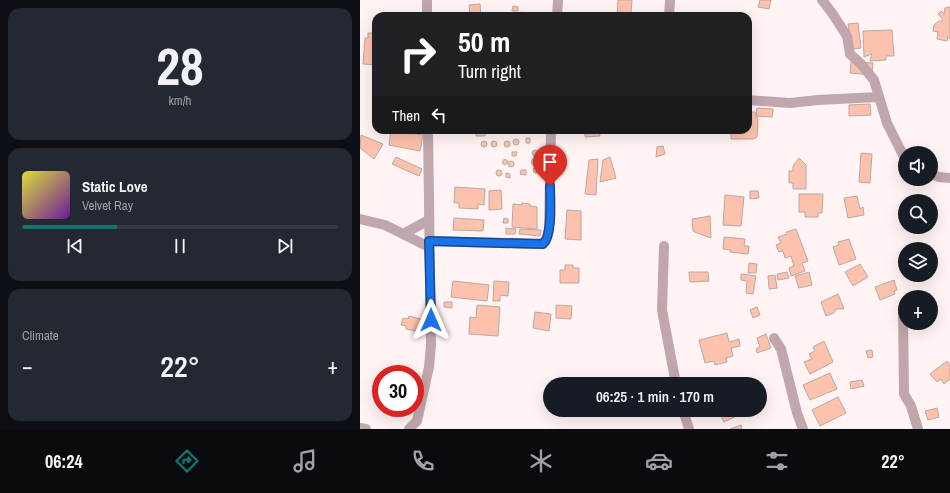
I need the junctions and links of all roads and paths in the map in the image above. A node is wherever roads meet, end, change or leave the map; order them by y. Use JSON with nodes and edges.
{"nodes":[{"id":1,"x":427,"y":0,"type":"edge"},
{"id":2,"x":558,"y":0,"type":"edge"},
{"id":3,"x":670,"y":0,"type":"edge"},
{"id":4,"x":822,"y":0,"type":"edge"},
{"id":5,"x":427,"y":12,"type":"edge"},
{"id":6,"x":557,"y":12,"type":"edge"},
{"id":7,"x":669,"y":12,"type":"edge"},
{"id":8,"x":878,"y":98,"type":"junction"},
{"id":9,"x":752,"y":100,"type":"edge"},
{"id":10,"x":428,"y":134,"type":"edge"},
{"id":11,"x":551,"y":134,"type":"edge"},
{"id":12,"x":898,"y":146,"type":"edge"},
{"id":13,"x":938,"y":176,"type":"edge"},
{"id":14,"x":938,"y":177,"type":"edge"},
{"id":15,"x":950,"y":178,"type":"edge"},
{"id":16,"x":950,"y":185,"type":"edge"},
{"id":17,"x":360,"y":219,"type":"edge"},
{"id":18,"x":429,"y":220,"type":"junction"},
{"id":19,"x":403,"y":234,"type":"junction"},
{"id":20,"x":429,"y":244,"type":"junction"},
{"id":21,"x":664,"y":246,"type":"dead end"},
{"id":22,"x":903,"y":330,"type":"edge"},
{"id":23,"x":774,"y":338,"type":"dead end"},
{"id":24,"x":675,"y":377,"type":"edge"},
{"id":25,"x":685,"y":417,"type":"edge"},
{"id":26,"x":360,"y":428,"type":"edge"},
{"id":27,"x":366,"y":429,"type":"edge"},
{"id":28,"x":410,"y":429,"type":"edge"},
{"id":29,"x":688,"y":429,"type":"edge"},
{"id":30,"x":803,"y":429,"type":"edge"},
{"id":31,"x":918,"y":429,"type":"edge"}],
"edges":[{"from":1,"to":5,"type":"street"},
{"from":2,"to":6,"type":"street"},
{"from":3,"to":7,"type":"street"},
{"from":4,"to":8,"type":"street"},
{"from":8,"to":9,"type":"street"},
{"from":8,"to":12,"type":"street"},
{"from":10,"to":18,"type":"street"},
{"from":11,"to":20,"type":"street"},
{"from":13,"to":15,"type":"street"},
{"from":14,"to":16,"type":"street"},
{"from":17,"to":19,"type":"street"},
{"from":18,"to":19,"type":"street"},
{"from":18,"to":20,"type":"street"},
{"from":19,"to":20,"type":"street"},
{"from":20,"to":28,"type":"street"},
{"from":21,"to":24,"type":"street"},
{"from":22,"to":31,"type":"street"},
{"from":23,"to":30,"type":"street"},
{"from":25,"to":29,"type":"street"},
{"from":26,"to":27,"type":"street"}]}
